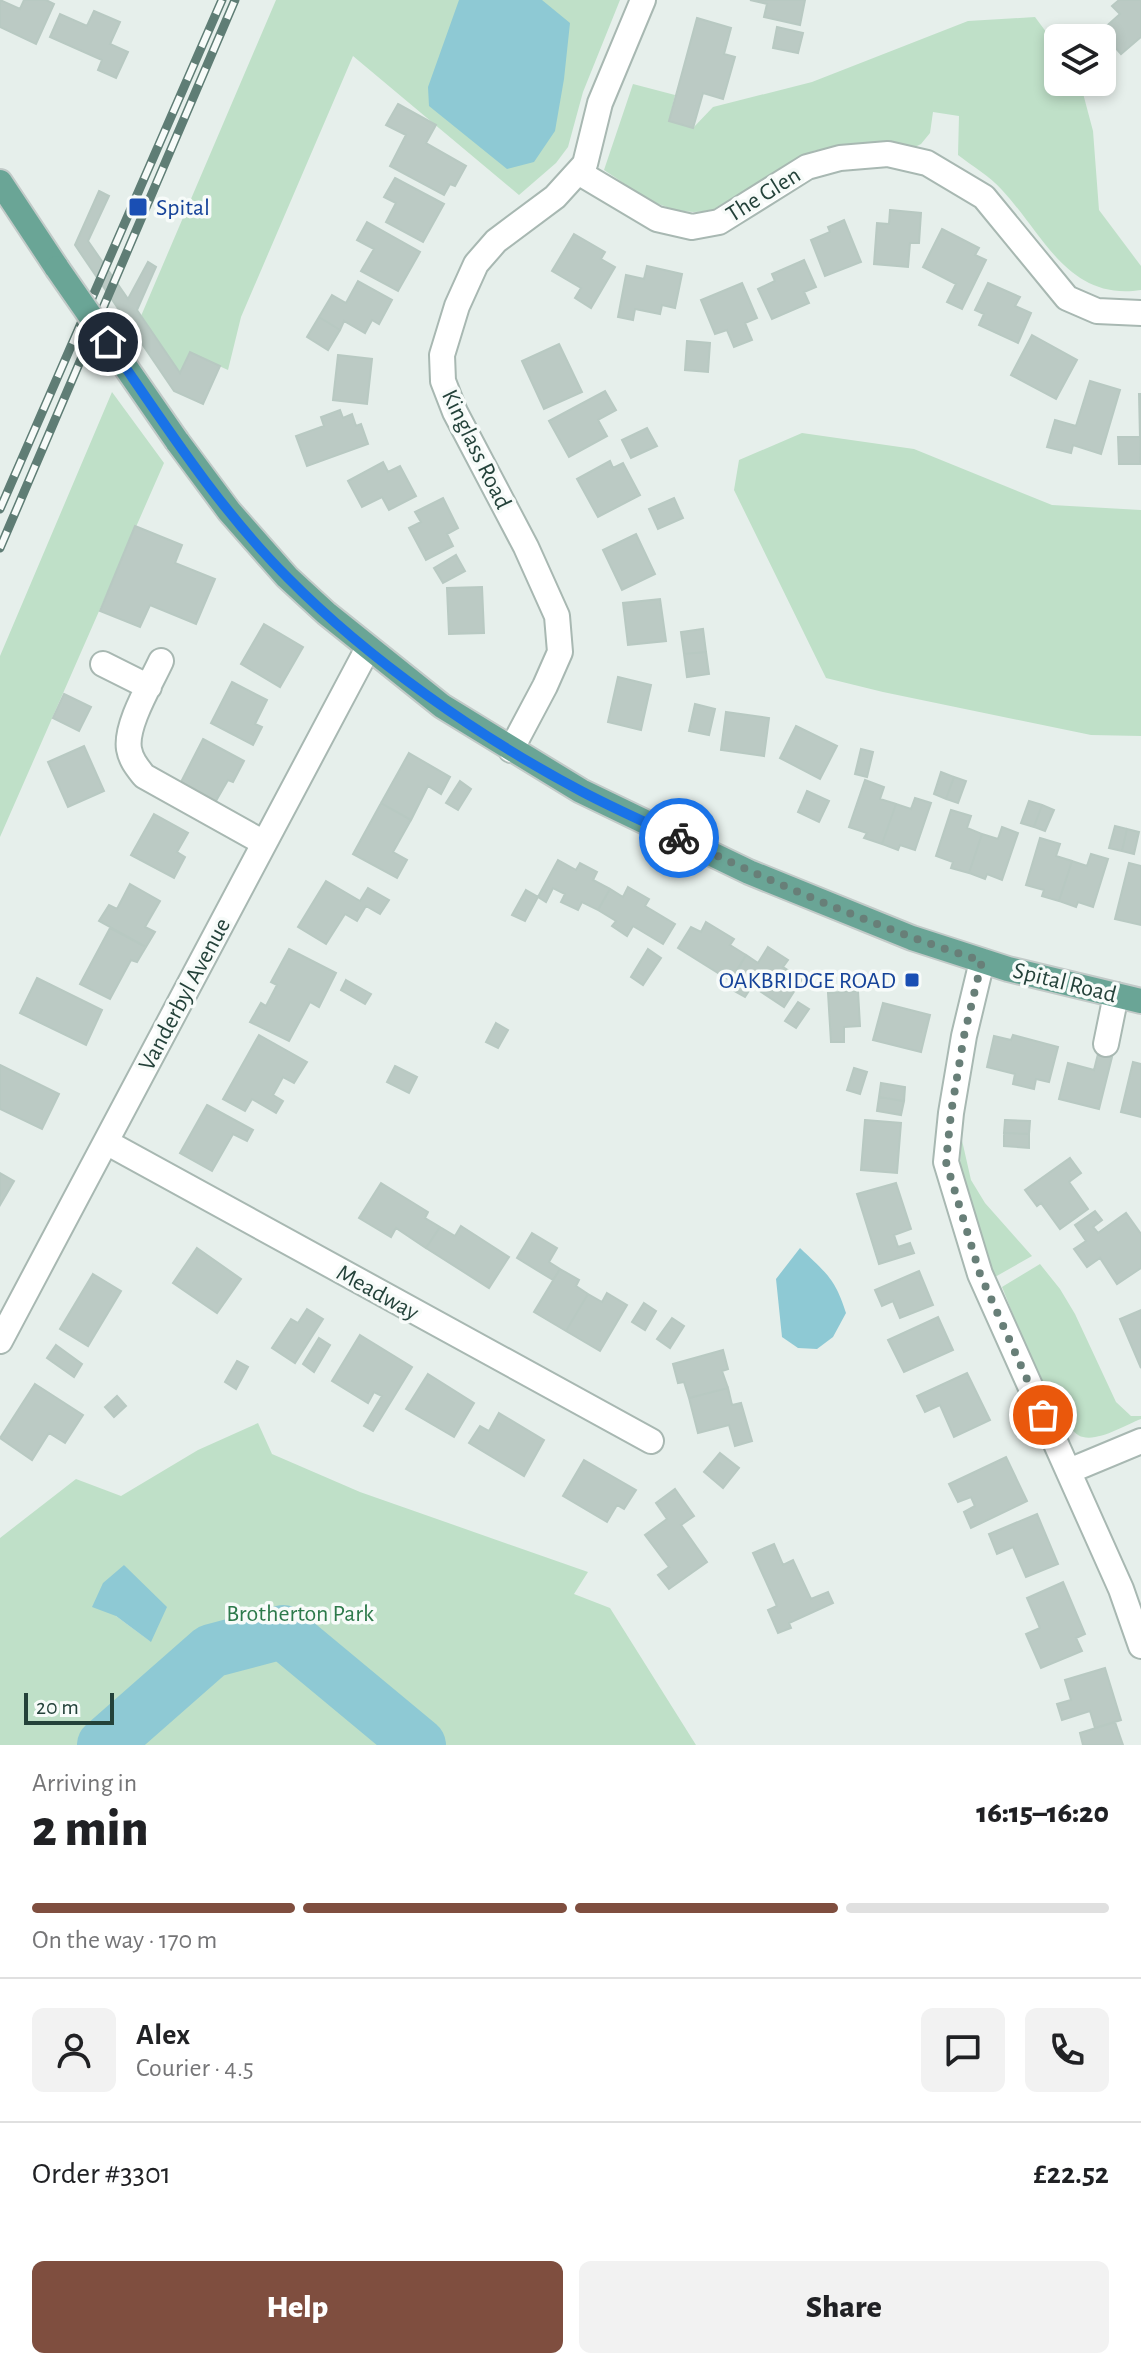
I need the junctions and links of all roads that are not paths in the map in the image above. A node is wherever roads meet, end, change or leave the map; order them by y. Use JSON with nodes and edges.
{"nodes":[{"id":1,"x":643,"y":0,"type":"edge"},
{"id":2,"x":578,"y":172,"type":"junction"},
{"id":3,"x":0,"y":182,"type":"edge"},
{"id":4,"x":1141,"y":313,"type":"edge"},
{"id":5,"x":368,"y":648,"type":"junction"},
{"id":6,"x":161,"y":661,"type":"dead end"},
{"id":7,"x":103,"y":664,"type":"dead end"},
{"id":8,"x":149,"y":687,"type":"junction"},
{"id":9,"x":511,"y":750,"type":"junction"},
{"id":10,"x":264,"y":843,"type":"junction"},
{"id":11,"x":982,"y":961,"type":"junction"},
{"id":12,"x":1116,"y":995,"type":"junction"},
{"id":13,"x":1141,"y":1001,"type":"edge"},
{"id":14,"x":1106,"y":1044,"type":"dead end"},
{"id":15,"x":106,"y":1142,"type":"junction"},
{"id":16,"x":0,"y":1341,"type":"edge"},
{"id":17,"x":651,"y":1441,"type":"dead end"},
{"id":18,"x":1141,"y":1441,"type":"edge"},
{"id":19,"x":1069,"y":1471,"type":"junction"},
{"id":20,"x":1141,"y":1646,"type":"edge"}],
"edges":[{"from":1,"to":2,"type":"street","name":"Kinglass Road"},
{"from":2,"to":4,"type":"street","name":"The Glen"},
{"from":2,"to":9,"type":"street","name":"Kinglass Road"},
{"from":3,"to":5,"type":"main road","name":"Spital Road","bridge":true},
{"from":5,"to":9,"type":"main road","name":"Spital Road"},
{"from":5,"to":10,"type":"street","name":"Vanderbyl Avenue"},
{"from":6,"to":8,"type":"street"},
{"from":7,"to":8,"type":"street"},
{"from":8,"to":10,"type":"street"},
{"from":9,"to":11,"type":"main road","name":"Spital Road"},
{"from":10,"to":15,"type":"street","name":"Vanderbyl Avenue"},
{"from":11,"to":12,"type":"main road","name":"Spital Road"},
{"from":11,"to":19,"type":"street"},
{"from":12,"to":13,"type":"main road","name":"Spital Road"},
{"from":12,"to":14,"type":"street"},
{"from":15,"to":16,"type":"street","name":"Vanderbyl Avenue"},
{"from":15,"to":17,"type":"street","name":"Meadway"},
{"from":18,"to":19,"type":"street"},
{"from":19,"to":20,"type":"street"}]}
